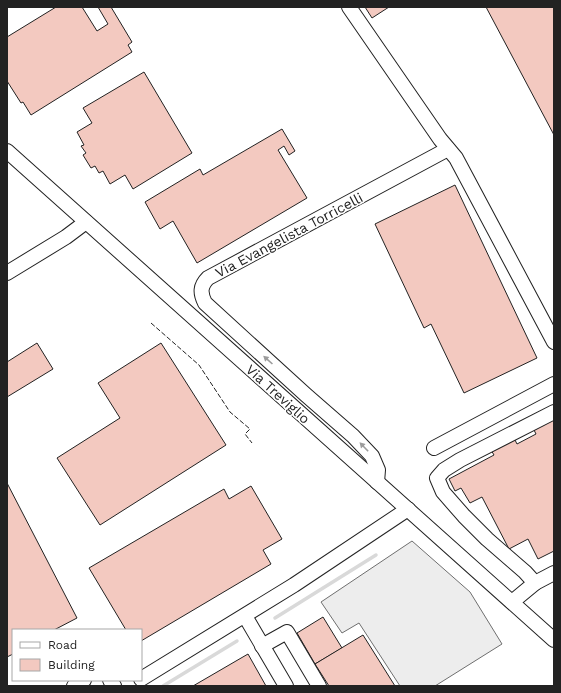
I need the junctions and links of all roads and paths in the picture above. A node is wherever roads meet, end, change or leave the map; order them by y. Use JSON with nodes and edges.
{"nodes":[{"id":1,"x":350,"y":7,"type":"edge"},
{"id":2,"x":448,"y":149,"type":"junction"},
{"id":3,"x":7,"y":151,"type":"edge"},
{"id":4,"x":86,"y":222,"type":"junction"},
{"id":5,"x":7,"y":273,"type":"edge"},
{"id":6,"x":554,"y":342,"type":"edge"},
{"id":7,"x":554,"y":384,"type":"edge"},
{"id":8,"x":554,"y":412,"type":"edge"},
{"id":9,"x":434,"y":448,"type":"dead end"},
{"id":10,"x":377,"y":482,"type":"junction"},
{"id":11,"x":408,"y":509,"type":"junction"},
{"id":12,"x":554,"y":573,"type":"edge"},
{"id":13,"x":535,"y":583,"type":"junction"},
{"id":14,"x":512,"y":602,"type":"junction"},
{"id":15,"x":245,"y":616,"type":"junction"},
{"id":16,"x":552,"y":638,"type":"edge"},
{"id":17,"x":262,"y":646,"type":"junction"},
{"id":18,"x":142,"y":679,"type":"edge"},
{"id":19,"x":139,"y":681,"type":"edge"},
{"id":20,"x":130,"y":686,"type":"edge"},
{"id":21,"x":286,"y":686,"type":"edge"},
{"id":22,"x":319,"y":686,"type":"edge"}],
"edges":[{"from":1,"to":2,"type":"street"},
{"from":2,"to":6,"type":"street"},
{"from":10,"to":2,"type":"street","name":"Via Evangelista Torricelli","one_way":true},
{"from":3,"to":4,"type":"street","name":"Via Treviglio"},
{"from":4,"to":5,"type":"street"},
{"from":4,"to":10,"type":"street","name":"Via Treviglio"},
{"from":7,"to":9,"type":"street"},
{"from":8,"to":13,"type":"street"},
{"from":10,"to":11,"type":"street","name":"Via Treviglio"},
{"from":11,"to":14,"type":"street","name":"Via Treviglio"},
{"from":11,"to":15,"type":"street"},
{"from":12,"to":13,"type":"street"},
{"from":13,"to":14,"type":"street"},
{"from":14,"to":16,"type":"street","name":"Via Treviglio"},
{"from":15,"to":17,"type":"street"},
{"from":15,"to":18,"type":"street"},
{"from":17,"to":21,"type":"street"},
{"from":17,"to":22,"type":"street"},
{"from":19,"to":20,"type":"street"}]}
